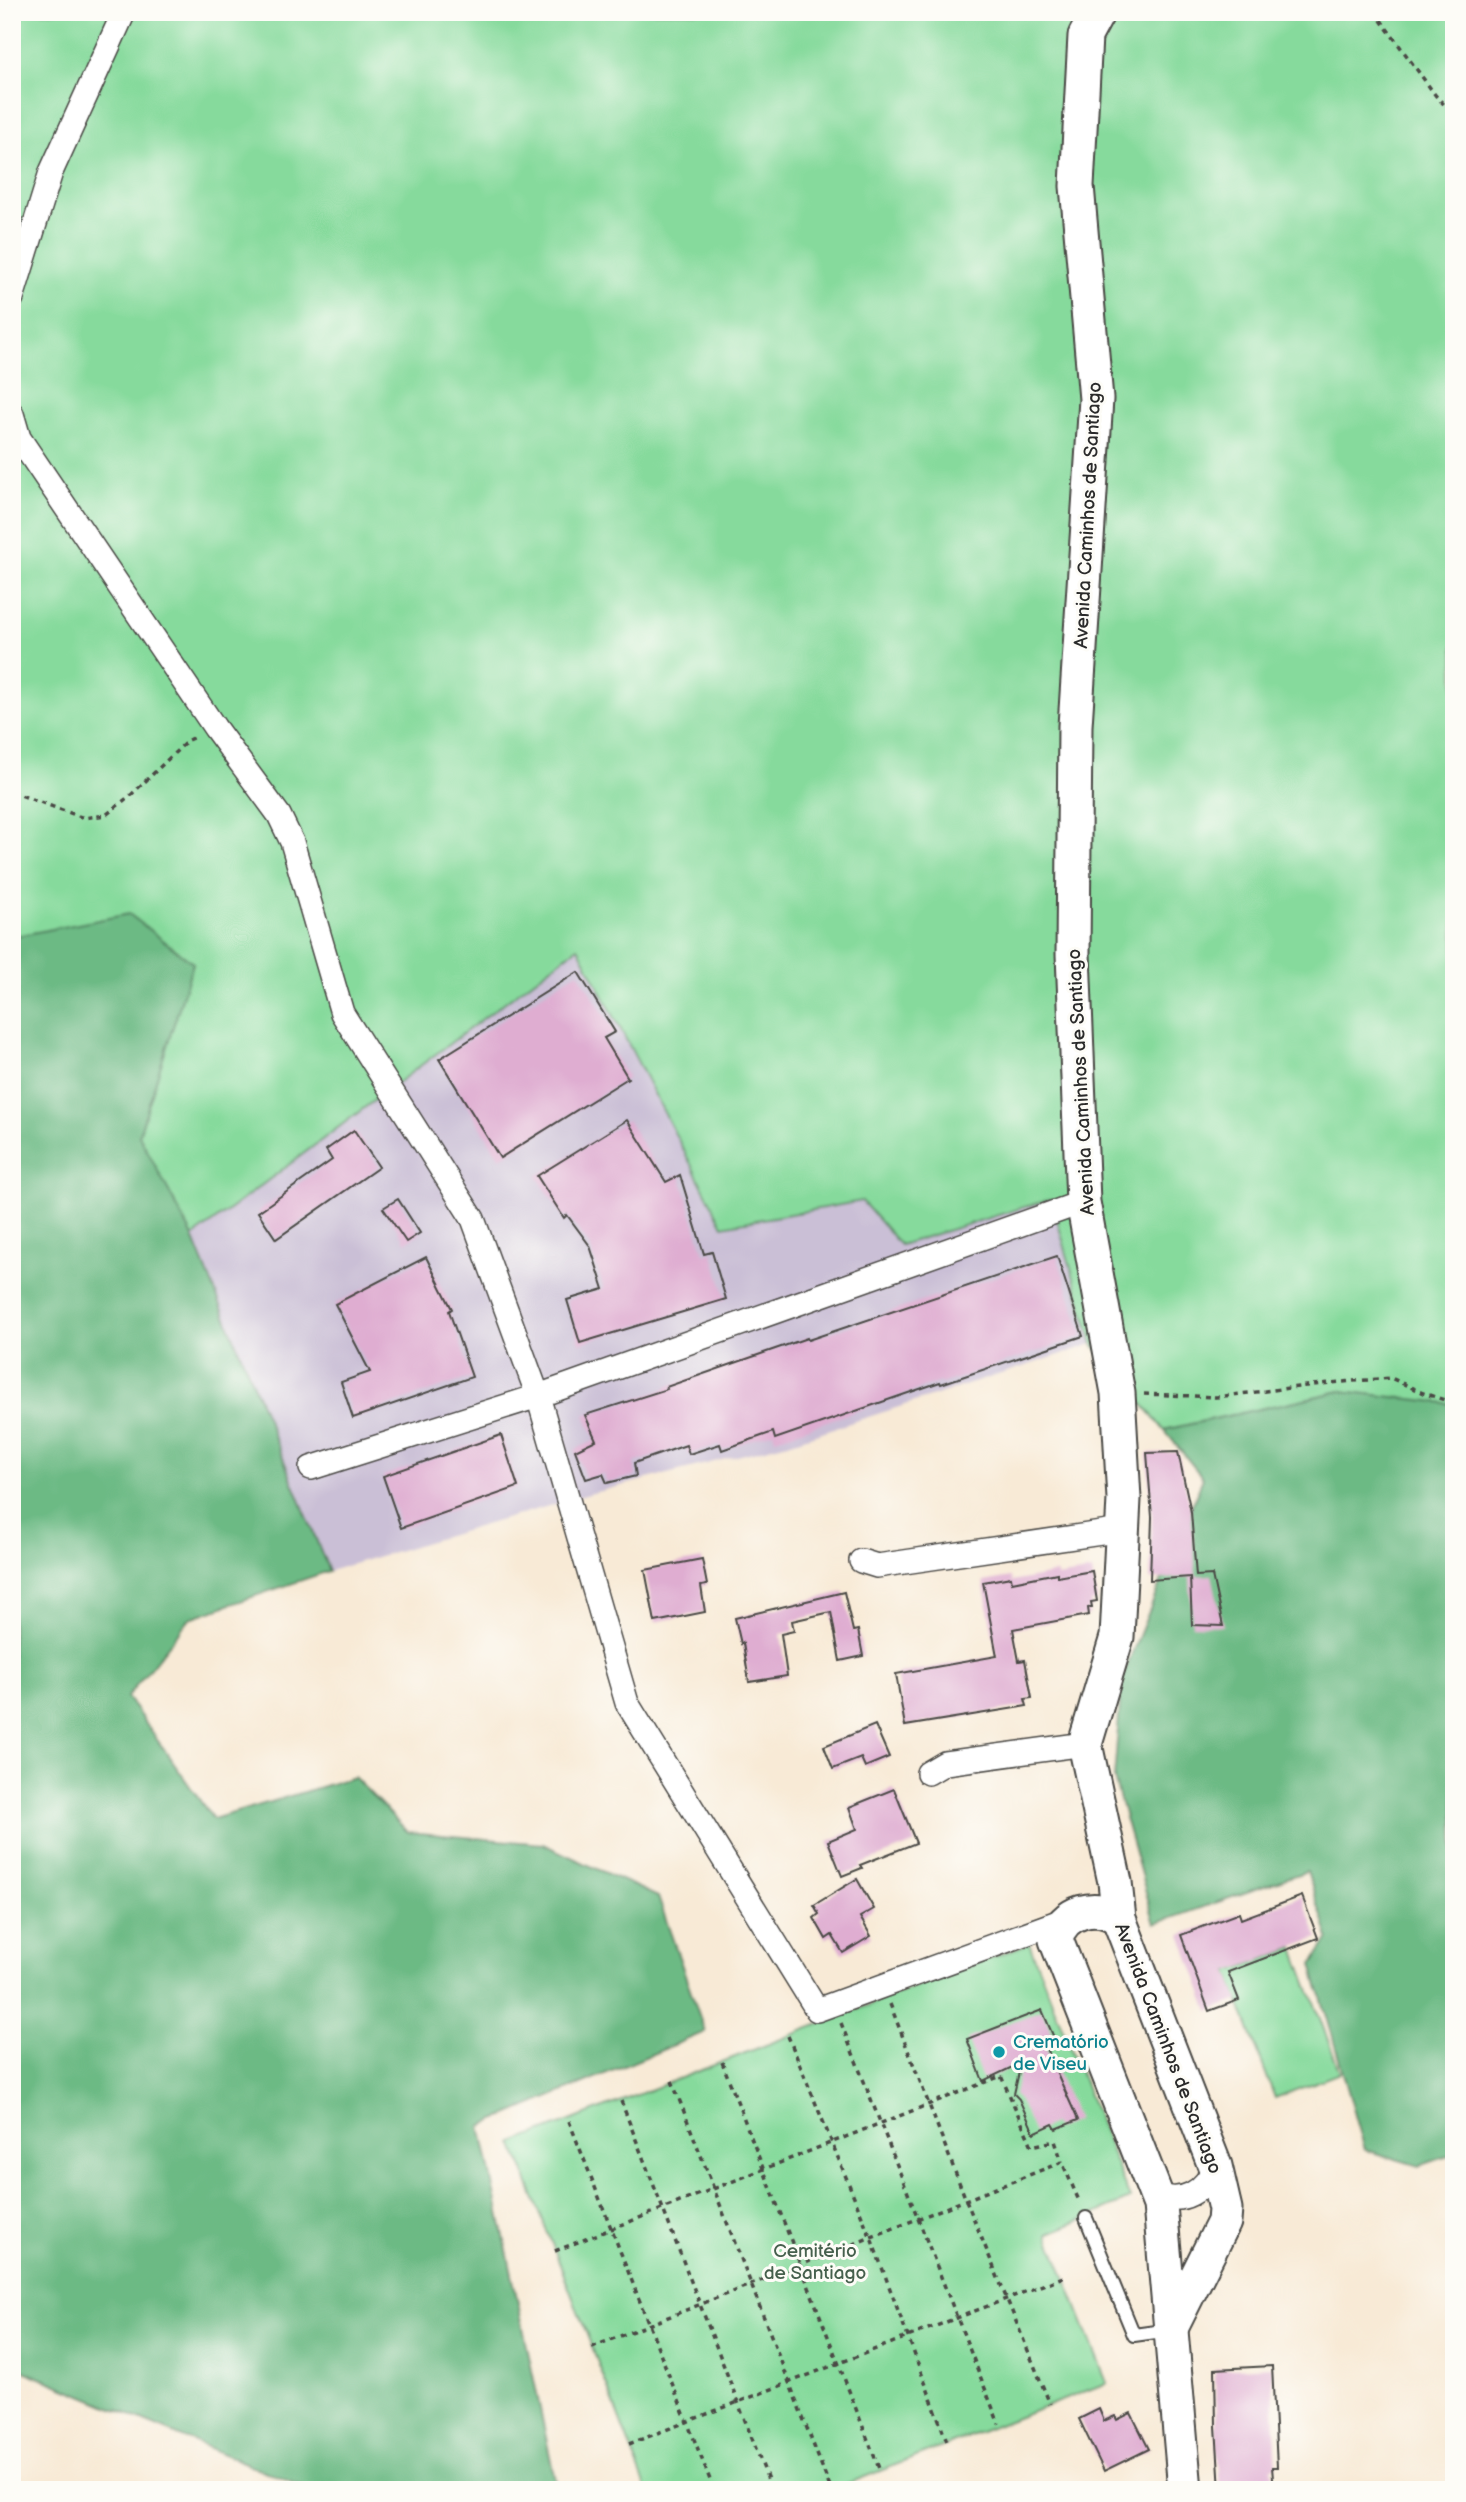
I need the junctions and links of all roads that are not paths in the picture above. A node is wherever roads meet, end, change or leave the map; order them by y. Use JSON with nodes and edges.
{"nodes":[{"id":1,"x":124,"y":12,"type":"edge"},
{"id":2,"x":1098,"y":12,"type":"edge"},
{"id":3,"x":12,"y":298,"type":"edge"},
{"id":4,"x":12,"y":414,"type":"edge"},
{"id":5,"x":1083,"y":1202,"type":"junction"},
{"id":6,"x":538,"y":1396,"type":"junction"},
{"id":7,"x":311,"y":1468,"type":"dead end"},
{"id":8,"x":1122,"y":1530,"type":"junction"},
{"id":9,"x":861,"y":1561,"type":"dead end"},
{"id":10,"x":1084,"y":1744,"type":"junction"},
{"id":11,"x":928,"y":1773,"type":"dead end"},
{"id":12,"x":1066,"y":1919,"type":"junction"},
{"id":13,"x":1119,"y":1919,"type":"junction"},
{"id":14,"x":1215,"y":2166,"type":"junction"},
{"id":15,"x":1156,"y":2194,"type":"junction"},
{"id":16,"x":1086,"y":2218,"type":"road end"},
{"id":17,"x":1170,"y":2330,"type":"junction"},
{"id":18,"x":1185,"y":2490,"type":"edge"}],
"edges":[{"from":1,"to":3,"type":"street"},
{"from":2,"to":5,"type":"street","name":"Avenida Caminhos de Santiago"},
{"from":4,"to":6,"type":"street"},
{"from":5,"to":6,"type":"street"},
{"from":5,"to":8,"type":"street","name":"Avenida Caminhos de Santiago"},
{"from":6,"to":7,"type":"street"},
{"from":6,"to":12,"type":"street"},
{"from":8,"to":9,"type":"street"},
{"from":8,"to":10,"type":"street","name":"Avenida Caminhos de Santiago"},
{"from":10,"to":11,"type":"street"},
{"from":10,"to":13,"type":"street","name":"Avenida Caminhos de Santiago"},
{"from":12,"to":13,"type":"street"},
{"from":12,"to":15,"type":"street"},
{"from":13,"to":14,"type":"street","name":"Avenida Caminhos de Santiago"},
{"from":14,"to":15,"type":"street"},
{"from":14,"to":17,"type":"street","name":"Avenida Caminhos de Santiago"},
{"from":15,"to":17,"type":"street"},
{"from":16,"to":17,"type":"lane"},
{"from":17,"to":18,"type":"street"}]}
